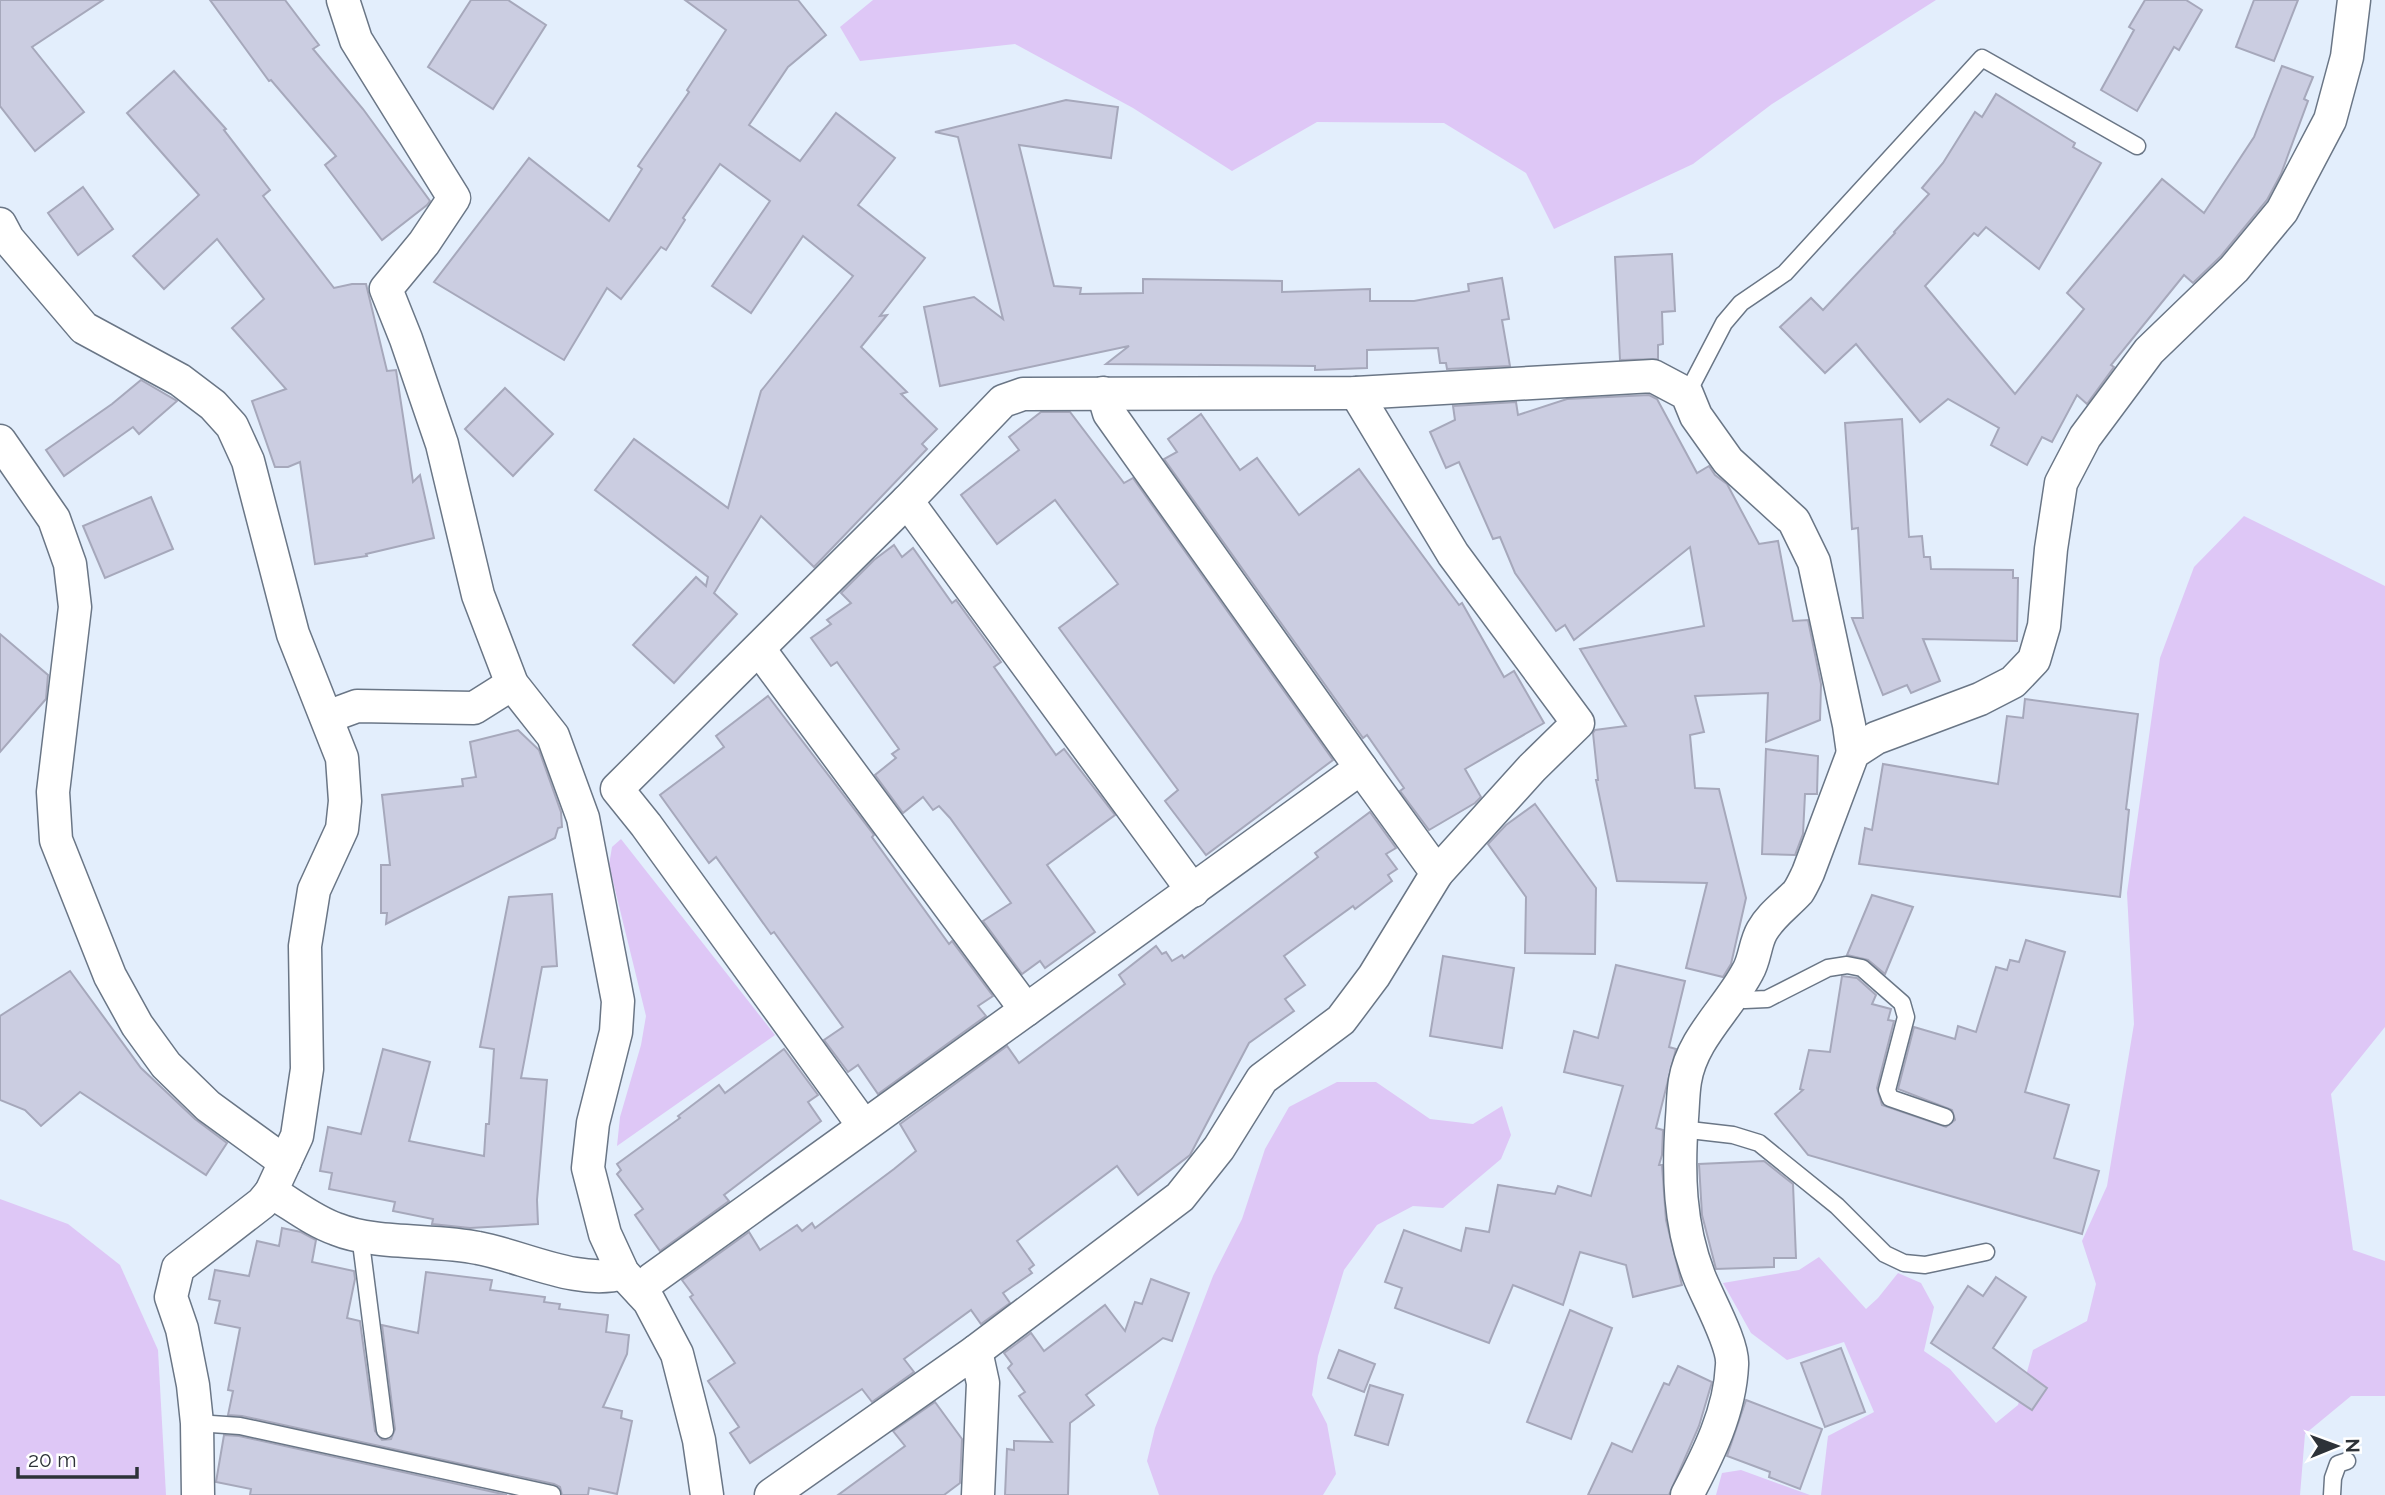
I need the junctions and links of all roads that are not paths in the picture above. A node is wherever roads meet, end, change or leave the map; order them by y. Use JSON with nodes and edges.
{"nodes":[{"id":1,"x":343,"y":0,"type":"edge"},
{"id":2,"x":2354,"y":0,"type":"edge"},
{"id":3,"x":2137,"y":146,"type":"dead end"},
{"id":4,"x":0,"y":224,"type":"edge"},
{"id":5,"x":1103,"y":393,"type":"junction"},
{"id":6,"x":1356,"y":393,"type":"junction"},
{"id":7,"x":1688,"y":394,"type":"junction"},
{"id":8,"x":0,"y":441,"type":"edge"},
{"id":9,"x":907,"y":500,"type":"junction"},
{"id":10,"x":759,"y":649,"type":"junction"},
{"id":11,"x":512,"y":684,"type":"junction"},
{"id":12,"x":327,"y":717,"type":"junction"},
{"id":13,"x":1853,"y":752,"type":"junction"},
{"id":14,"x":1361,"y":768,"type":"junction"},
{"id":15,"x":617,"y":789,"type":"junction"},
{"id":16,"x":583,"y":818,"type":"junction"},
{"id":17,"x":1437,"y":873,"type":"junction"},
{"id":18,"x":1193,"y":891,"type":"junction"},
{"id":19,"x":1733,"y":997,"type":"junction"},
{"id":20,"x":1026,"y":1010,"type":"junction"},
{"id":21,"x":1945,"y":1116,"type":"dead end"},
{"id":22,"x":863,"y":1125,"type":"junction"},
{"id":23,"x":1681,"y":1129,"type":"junction"},
{"id":24,"x":285,"y":1162,"type":"junction"},
{"id":25,"x":271,"y":1192,"type":"junction"},
{"id":26,"x":360,"y":1235,"type":"junction"},
{"id":27,"x":1986,"y":1252,"type":"dead end"},
{"id":28,"x":632,"y":1282,"type":"junction"},
{"id":29,"x":976,"y":1351,"type":"junction"},
{"id":30,"x":197,"y":1423,"type":"junction"},
{"id":31,"x":385,"y":1430,"type":"dead end"},
{"id":32,"x":2347,"y":1461,"type":"dead end"},
{"id":33,"x":552,"y":1494,"type":"edge"},
{"id":34,"x":198,"y":1495,"type":"edge"},
{"id":35,"x":706,"y":1495,"type":"edge"},
{"id":36,"x":771,"y":1495,"type":"edge"},
{"id":37,"x":978,"y":1495,"type":"edge"},
{"id":38,"x":1687,"y":1495,"type":"edge"},
{"id":39,"x":2332,"y":1495,"type":"edge"}],
"edges":[{"from":1,"to":11,"type":"street"},
{"from":2,"to":13,"type":"street"},
{"from":3,"to":7,"type":"lane"},
{"from":4,"to":12,"type":"street"},
{"from":5,"to":6,"type":"street"},
{"from":5,"to":9,"type":"street"},
{"from":5,"to":14,"type":"street"},
{"from":6,"to":7,"type":"street"},
{"from":6,"to":17,"type":"street"},
{"from":7,"to":13,"type":"street"},
{"from":8,"to":24,"type":"street"},
{"from":9,"to":10,"type":"street"},
{"from":9,"to":18,"type":"street"},
{"from":10,"to":15,"type":"street"},
{"from":10,"to":20,"type":"street"},
{"from":11,"to":12,"type":"street"},
{"from":11,"to":16,"type":"street"},
{"from":12,"to":24,"type":"street"},
{"from":13,"to":19,"type":"street"},
{"from":14,"to":17,"type":"street"},
{"from":14,"to":18,"type":"street"},
{"from":15,"to":16,"type":"street"},
{"from":15,"to":22,"type":"street"},
{"from":16,"to":28,"type":"street"},
{"from":17,"to":29,"type":"street"},
{"from":18,"to":20,"type":"street"},
{"from":19,"to":21,"type":"lane"},
{"from":19,"to":23,"type":"street"},
{"from":20,"to":22,"type":"street"},
{"from":22,"to":28,"type":"street"},
{"from":23,"to":27,"type":"lane"},
{"from":23,"to":38,"type":"street"},
{"from":24,"to":25,"type":"street"},
{"from":25,"to":26,"type":"street"},
{"from":25,"to":30,"type":"street"},
{"from":26,"to":28,"type":"street"},
{"from":26,"to":31,"type":"lane"},
{"from":28,"to":35,"type":"street"},
{"from":29,"to":36,"type":"street"},
{"from":29,"to":37,"type":"street"},
{"from":30,"to":33,"type":"lane"},
{"from":30,"to":34,"type":"street"},
{"from":32,"to":39,"type":"lane"}]}
